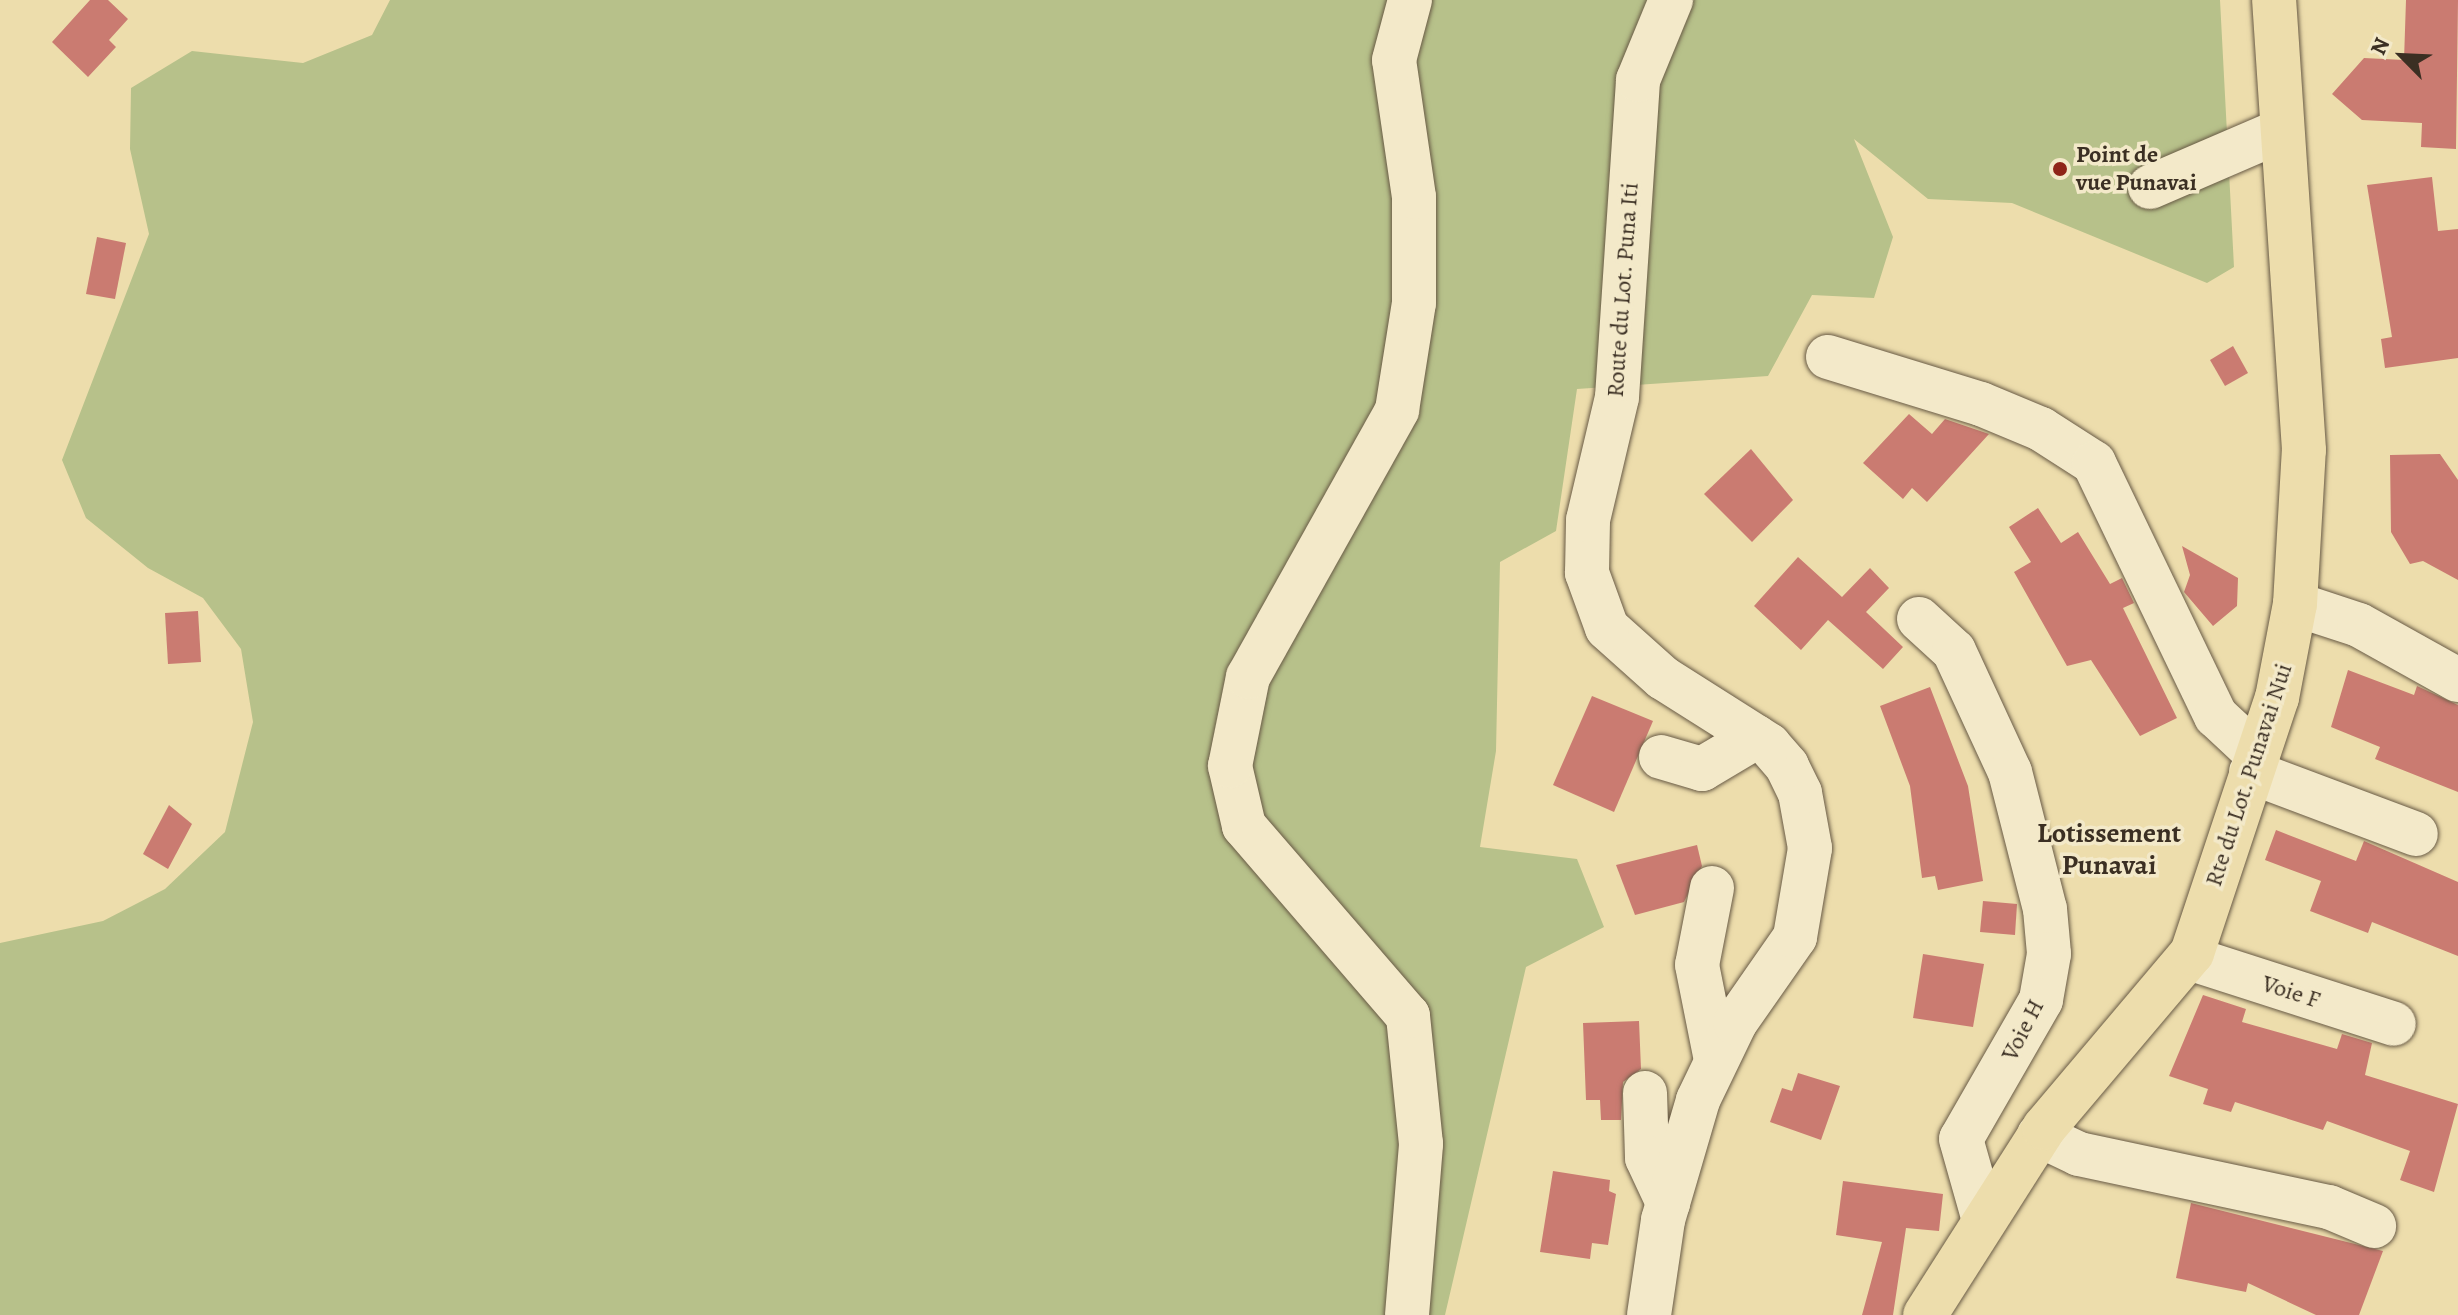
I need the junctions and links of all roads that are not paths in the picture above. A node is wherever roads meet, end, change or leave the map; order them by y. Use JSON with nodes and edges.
{"nodes":[{"id":1,"x":1410,"y":0,"type":"edge"},
{"id":2,"x":1671,"y":0,"type":"edge"},
{"id":3,"x":2274,"y":0,"type":"edge"},
{"id":4,"x":2280,"y":131,"type":"junction"},
{"id":5,"x":2150,"y":187,"type":"dead end"},
{"id":6,"x":1828,"y":357,"type":"dead end"},
{"id":7,"x":2295,"y":604,"type":"junction"},
{"id":8,"x":1919,"y":619,"type":"dead end"},
{"id":9,"x":2458,"y":680,"type":"edge"},
{"id":10,"x":1756,"y":737,"type":"junction"},
{"id":11,"x":1661,"y":757,"type":"dead end"},
{"id":12,"x":2254,"y":764,"type":"junction"},
{"id":13,"x":2416,"y":834,"type":"dead end"},
{"id":14,"x":1712,"y":888,"type":"dead end"},
{"id":15,"x":2189,"y":958,"type":"junction"},
{"id":16,"x":2394,"y":1024,"type":"dead end"},
{"id":17,"x":1716,"y":1060,"type":"junction"},
{"id":18,"x":1645,"y":1093,"type":"dead end"},
{"id":19,"x":2039,"y":1135,"type":"junction"},
{"id":20,"x":1668,"y":1203,"type":"junction"},
{"id":21,"x":1983,"y":1217,"type":"junction"},
{"id":22,"x":2374,"y":1226,"type":"dead end"},
{"id":23,"x":1407,"y":1315,"type":"edge"},
{"id":24,"x":1649,"y":1315,"type":"edge"},
{"id":25,"x":1925,"y":1315,"type":"edge"}],
"edges":[{"from":1,"to":23,"type":"street"},
{"from":2,"to":10,"type":"street","name":"Route du Lot. Puna Iti"},
{"from":3,"to":4,"type":"main road","name":"Rte du Lot. Punavai Nui"},
{"from":4,"to":5,"type":"street"},
{"from":4,"to":7,"type":"main road","name":"Rte du Lot. Punavai Nui"},
{"from":6,"to":12,"type":"street"},
{"from":7,"to":9,"type":"street"},
{"from":7,"to":12,"type":"main road","name":"Rte du Lot. Punavai Nui"},
{"from":8,"to":21,"type":"street","name":"Voie H"},
{"from":10,"to":11,"type":"street"},
{"from":10,"to":17,"type":"street","name":"Route du Lot. Puna Iti"},
{"from":12,"to":13,"type":"street"},
{"from":12,"to":15,"type":"main road","name":"Rte du Lot. Punavai Nui"},
{"from":14,"to":17,"type":"street"},
{"from":15,"to":16,"type":"street","name":"Voie F"},
{"from":15,"to":19,"type":"main road","name":"Rte du Lot. Punavai Nui"},
{"from":17,"to":20,"type":"street","name":"Route du Lot. Puna Iti"},
{"from":18,"to":20,"type":"street"},
{"from":19,"to":21,"type":"main road","name":"Rte du Lot. Punavai Nui"},
{"from":19,"to":22,"type":"street"},
{"from":20,"to":24,"type":"street","name":"Route du Lot. Puna Iti"},
{"from":21,"to":25,"type":"main road","name":"Rte du Lot. Punavai Nui"}]}
